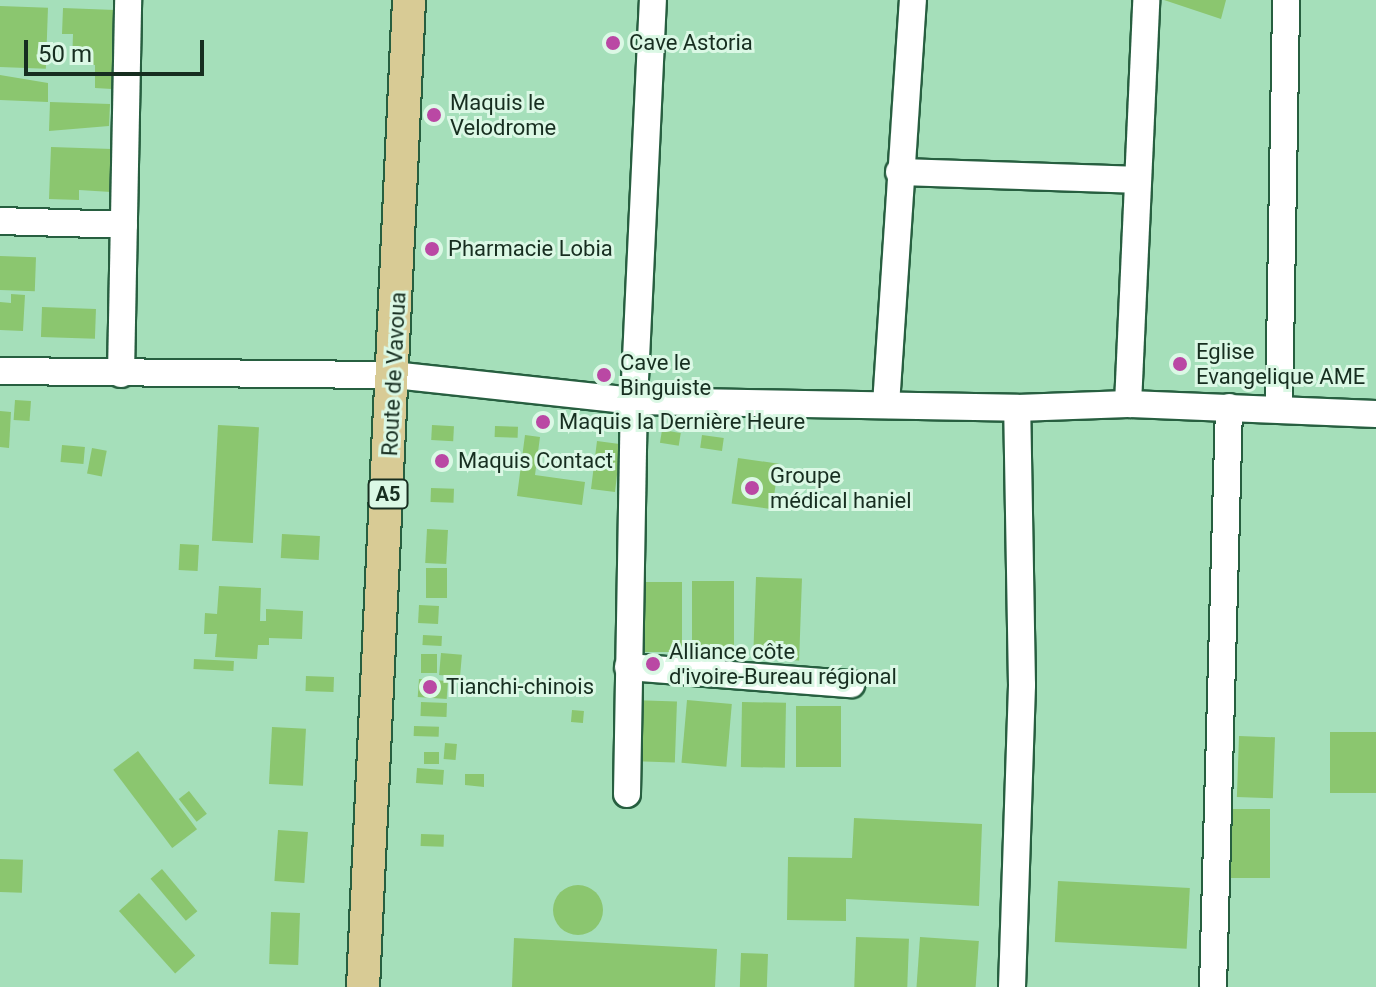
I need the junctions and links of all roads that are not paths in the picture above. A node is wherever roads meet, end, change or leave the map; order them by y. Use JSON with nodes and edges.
{"nodes":[{"id":1,"x":128,"y":0,"type":"edge"},
{"id":2,"x":409,"y":0,"type":"edge"},
{"id":3,"x":653,"y":0,"type":"edge"},
{"id":4,"x":913,"y":0,"type":"edge"},
{"id":5,"x":1146,"y":0,"type":"edge"},
{"id":6,"x":1286,"y":0,"type":"edge"},
{"id":7,"x":899,"y":172,"type":"junction"},
{"id":8,"x":1136,"y":180,"type":"junction"},
{"id":9,"x":0,"y":221,"type":"edge"},
{"id":10,"x":124,"y":225,"type":"junction"},
{"id":11,"x":0,"y":371,"type":"edge"},
{"id":12,"x":121,"y":374,"type":"junction"},
{"id":13,"x":394,"y":375,"type":"junction"},
{"id":14,"x":634,"y":401,"type":"junction"},
{"id":15,"x":1128,"y":404,"type":"junction"},
{"id":16,"x":886,"y":405,"type":"junction"},
{"id":17,"x":1229,"y":407,"type":"junction"},
{"id":18,"x":1017,"y":408,"type":"junction"},
{"id":19,"x":1279,"y":408,"type":"junction"},
{"id":20,"x":1376,"y":414,"type":"edge"},
{"id":21,"x":628,"y":667,"type":"junction"},
{"id":22,"x":851,"y":684,"type":"dead end"},
{"id":23,"x":627,"y":794,"type":"dead end"},
{"id":24,"x":363,"y":987,"type":"edge"},
{"id":25,"x":1012,"y":987,"type":"edge"},
{"id":26,"x":1213,"y":987,"type":"edge"}],
"edges":[{"from":1,"to":10,"type":"street"},
{"from":2,"to":13,"type":"main road","name":"Route de Vavoua","number":"A5"},
{"from":3,"to":14,"type":"street"},
{"from":4,"to":7,"type":"street"},
{"from":5,"to":8,"type":"street"},
{"from":6,"to":19,"type":"street"},
{"from":7,"to":8,"type":"street"},
{"from":7,"to":16,"type":"street"},
{"from":8,"to":15,"type":"street"},
{"from":9,"to":10,"type":"street"},
{"from":10,"to":12,"type":"street"},
{"from":11,"to":12,"type":"street"},
{"from":12,"to":13,"type":"street"},
{"from":13,"to":14,"type":"street"},
{"from":13,"to":24,"type":"main road","name":"Route de Vavoua","number":"A5"},
{"from":14,"to":16,"type":"street"},
{"from":14,"to":21,"type":"street"},
{"from":15,"to":17,"type":"street"},
{"from":15,"to":18,"type":"street"},
{"from":16,"to":18,"type":"street"},
{"from":17,"to":19,"type":"street"},
{"from":17,"to":26,"type":"street"},
{"from":18,"to":25,"type":"street"},
{"from":19,"to":20,"type":"street"},
{"from":21,"to":22,"type":"street"},
{"from":21,"to":23,"type":"street"}]}
